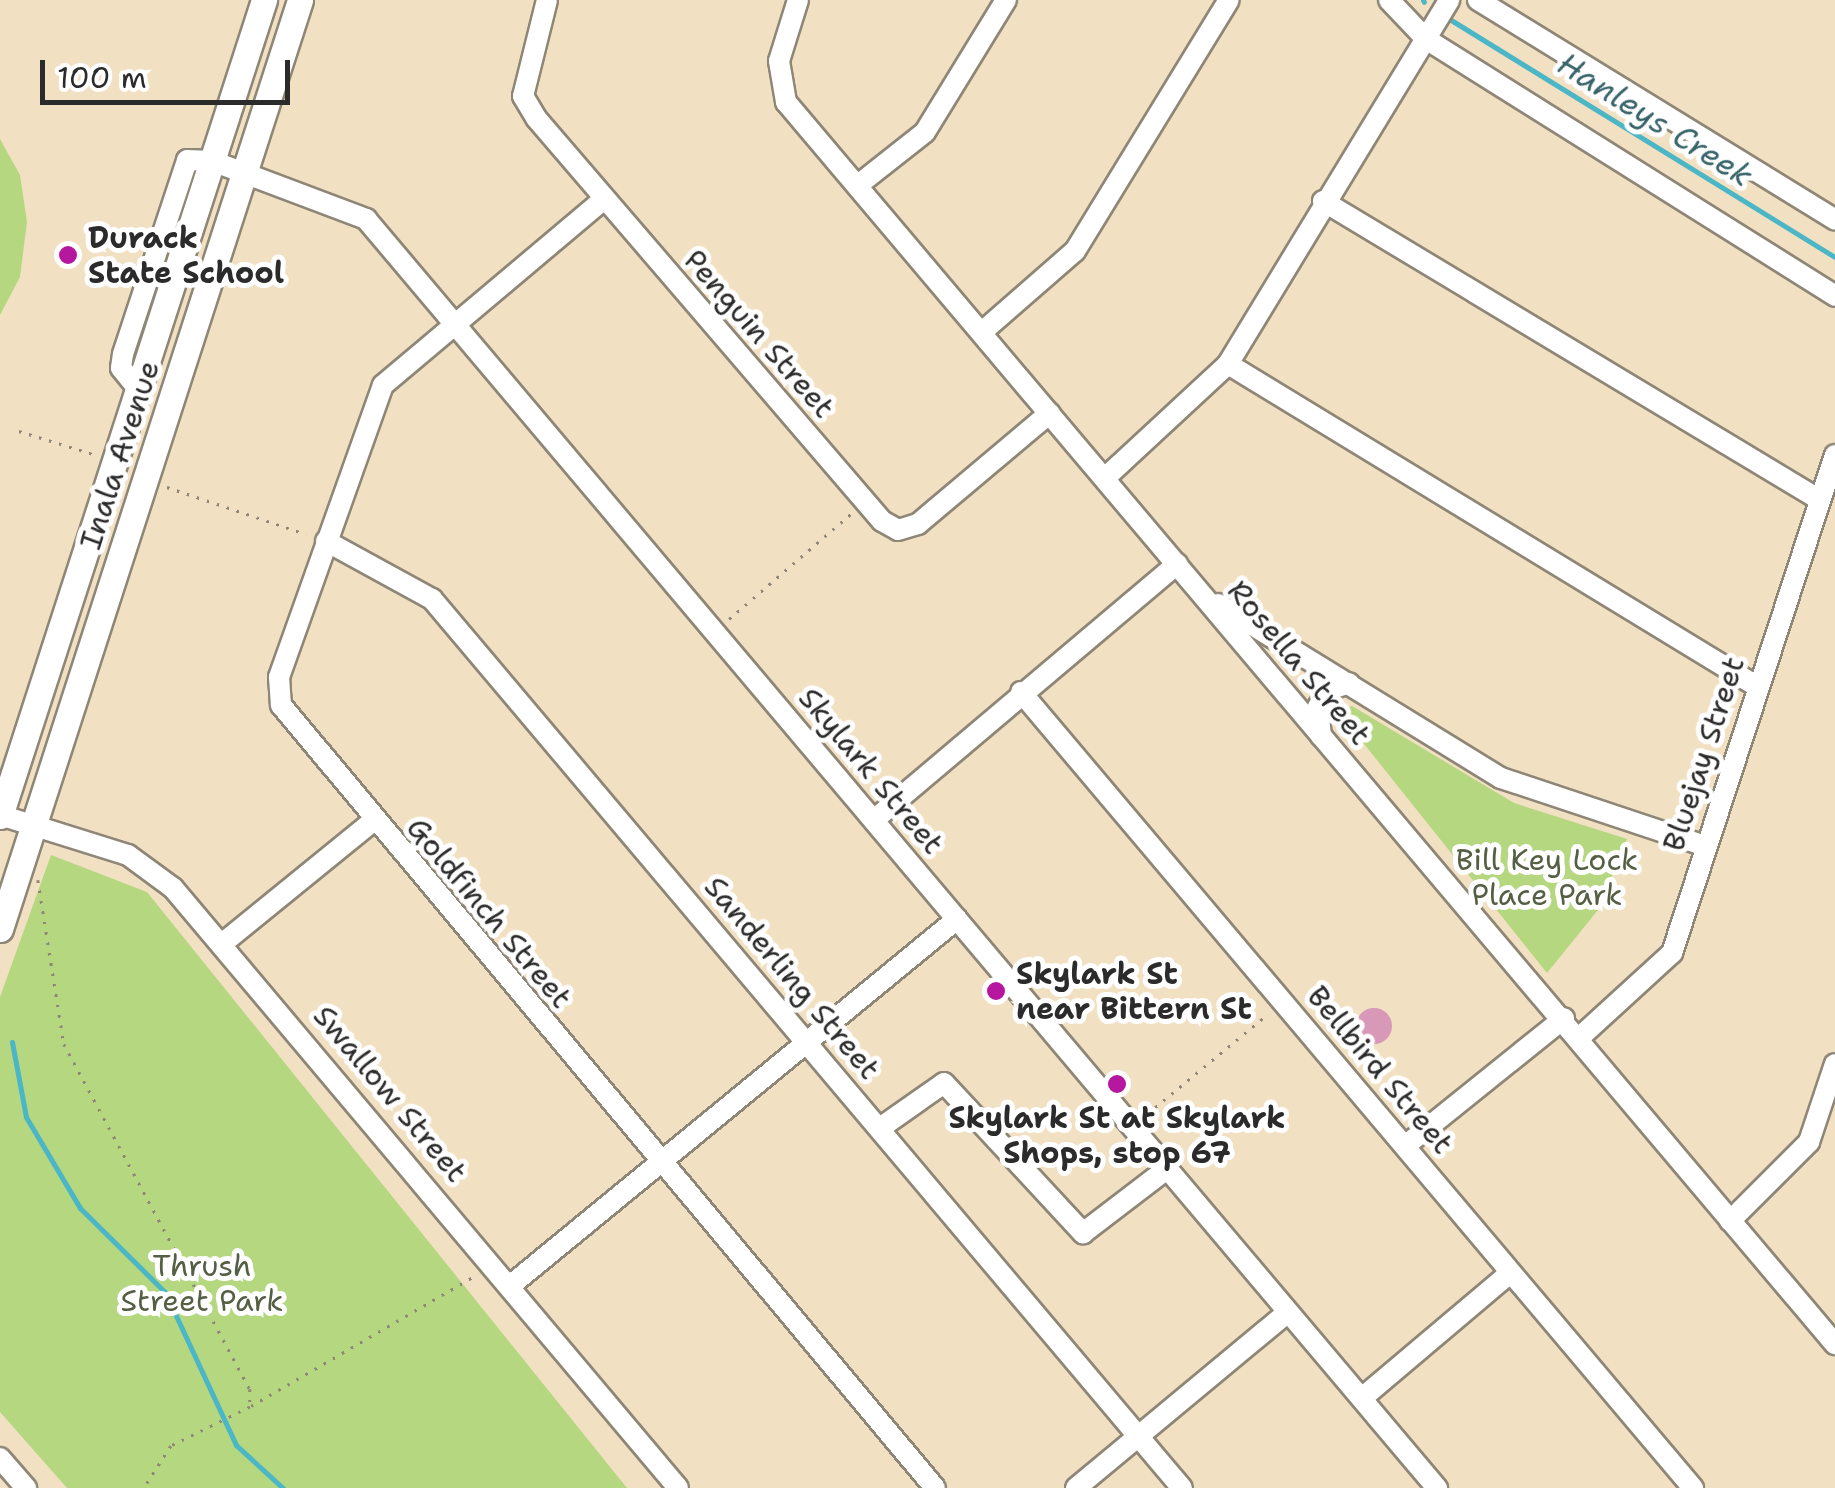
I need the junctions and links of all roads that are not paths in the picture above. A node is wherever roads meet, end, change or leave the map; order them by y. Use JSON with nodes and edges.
{"nodes":[{"id":1,"x":264,"y":0,"type":"edge"},
{"id":2,"x":300,"y":0,"type":"edge"},
{"id":3,"x":547,"y":0,"type":"edge"},
{"id":4,"x":798,"y":0,"type":"edge"},
{"id":5,"x":1006,"y":0,"type":"edge"},
{"id":6,"x":1229,"y":0,"type":"edge"},
{"id":7,"x":1389,"y":0,"type":"edge"},
{"id":8,"x":1450,"y":0,"type":"edge"},
{"id":9,"x":1478,"y":0,"type":"edge"},
{"id":10,"x":1426,"y":38,"type":"junction"},
{"id":11,"x":212,"y":160,"type":"junction"},
{"id":12,"x":242,"y":177,"type":"junction"},
{"id":13,"x":858,"y":185,"type":"junction"},
{"id":14,"x":604,"y":199,"type":"junction"},
{"id":15,"x":1323,"y":202,"type":"junction"},
{"id":16,"x":1835,"y":220,"type":"edge"},
{"id":17,"x":1835,"y":296,"type":"edge"},
{"id":18,"x":455,"y":323,"type":"junction"},
{"id":19,"x":982,"y":332,"type":"junction"},
{"id":20,"x":1228,"y":364,"type":"junction"},
{"id":21,"x":1050,"y":413,"type":"junction"},
{"id":22,"x":1835,"y":455,"type":"edge"},
{"id":23,"x":1106,"y":477,"type":"junction"},
{"id":24,"x":1820,"y":500,"type":"junction"},
{"id":25,"x":326,"y":541,"type":"junction"},
{"id":26,"x":1177,"y":564,"type":"junction"},
{"id":27,"x":1203,"y":596,"type":"junction"},
{"id":28,"x":1349,"y":683,"type":"junction"},
{"id":29,"x":1758,"y":687,"type":"junction"},
{"id":30,"x":1021,"y":692,"type":"junction"},
{"id":31,"x":1321,"y":736,"type":"junction"},
{"id":32,"x":0,"y":815,"type":"edge"},
{"id":33,"x":874,"y":820,"type":"junction"},
{"id":34,"x":372,"y":821,"type":"junction"},
{"id":35,"x":34,"y":827,"type":"junction"},
{"id":36,"x":1706,"y":846,"type":"junction"},
{"id":37,"x":958,"y":919,"type":"junction"},
{"id":38,"x":0,"y":929,"type":"edge"},
{"id":39,"x":223,"y":943,"type":"junction"},
{"id":40,"x":1564,"y":1018,"type":"junction"},
{"id":41,"x":1580,"y":1037,"type":"junction"},
{"id":42,"x":806,"y":1042,"type":"junction"},
{"id":43,"x":1835,"y":1064,"type":"edge"},
{"id":44,"x":880,"y":1128,"type":"junction"},
{"id":45,"x":1406,"y":1146,"type":"junction"},
{"id":46,"x":659,"y":1161,"type":"junction"},
{"id":47,"x":1168,"y":1168,"type":"junction"},
{"id":48,"x":1730,"y":1221,"type":"junction"},
{"id":49,"x":1510,"y":1272,"type":"junction"},
{"id":50,"x":512,"y":1284,"type":"junction"},
{"id":51,"x":1287,"y":1313,"type":"junction"},
{"id":52,"x":1835,"y":1344,"type":"edge"},
{"id":53,"x":1362,"y":1398,"type":"junction"},
{"id":54,"x":1139,"y":1436,"type":"junction"},
{"id":55,"x":0,"y":1458,"type":"edge"},
{"id":56,"x":26,"y":1488,"type":"edge"},
{"id":57,"x":678,"y":1488,"type":"edge"},
{"id":58,"x":935,"y":1488,"type":"edge"},
{"id":59,"x":1076,"y":1488,"type":"edge"},
{"id":60,"x":1182,"y":1488,"type":"edge"},
{"id":61,"x":1437,"y":1488,"type":"edge"},
{"id":62,"x":1694,"y":1488,"type":"edge"}],
"edges":[{"from":1,"to":11,"type":"main road","name":"Inala Avenue"},
{"from":2,"to":12,"type":"main road","name":"Inala Avenue"},
{"from":3,"to":14,"type":"street","name":"Penguin Street"},
{"from":4,"to":13,"type":"street","name":"Rosella Street"},
{"from":5,"to":13,"type":"street"},
{"from":6,"to":19,"type":"street"},
{"from":7,"to":10,"type":"street"},
{"from":8,"to":10,"type":"street"},
{"from":9,"to":16,"type":"street"},
{"from":10,"to":15,"type":"street"},
{"from":10,"to":17,"type":"street"},
{"from":11,"to":12,"type":"street","name":"Skylark Street"},
{"from":11,"to":32,"type":"main road","name":"Inala Avenue"},
{"from":12,"to":18,"type":"street","name":"Skylark Street"},
{"from":12,"to":35,"type":"main road","name":"Inala Avenue"},
{"from":13,"to":19,"type":"street","name":"Rosella Street"},
{"from":14,"to":18,"type":"street","name":"Goldfinch Street"},
{"from":14,"to":21,"type":"street","name":"Penguin Street"},
{"from":15,"to":20,"type":"street"},
{"from":15,"to":24,"type":"street"},
{"from":18,"to":25,"type":"street","name":"Goldfinch Street"},
{"from":18,"to":33,"type":"street","name":"Skylark Street"},
{"from":19,"to":21,"type":"street","name":"Rosella Street"},
{"from":20,"to":23,"type":"street"},
{"from":20,"to":29,"type":"street"},
{"from":21,"to":23,"type":"street","name":"Rosella Street"},
{"from":22,"to":24,"type":"street","name":"Bluejay Street"},
{"from":23,"to":26,"type":"street","name":"Rosella Street"},
{"from":24,"to":29,"type":"street","name":"Bluejay Street"},
{"from":25,"to":34,"type":"street","name":"Goldfinch Street"},
{"from":25,"to":42,"type":"street","name":"Sanderling Street"},
{"from":26,"to":27,"type":"street","name":"Rosella Street"},
{"from":26,"to":30,"type":"street"},
{"from":27,"to":28,"type":"street"},
{"from":27,"to":31,"type":"street","name":"Rosella Street"},
{"from":28,"to":31,"type":"street"},
{"from":28,"to":36,"type":"street"},
{"from":29,"to":36,"type":"street","name":"Bluejay Street"},
{"from":30,"to":33,"type":"street"},
{"from":30,"to":45,"type":"street","name":"Bellbird Street"},
{"from":31,"to":40,"type":"street","name":"Rosella Street"},
{"from":32,"to":35,"type":"street","name":"Swallow Street"},
{"from":33,"to":37,"type":"street","name":"Skylark Street"},
{"from":34,"to":39,"type":"street"},
{"from":34,"to":46,"type":"street","name":"Goldfinch Street"},
{"from":35,"to":38,"type":"main road","name":"Inala Avenue"},
{"from":35,"to":39,"type":"street","name":"Swallow Street"},
{"from":36,"to":41,"type":"street","name":"Bluejay Street"},
{"from":37,"to":42,"type":"street"},
{"from":37,"to":47,"type":"street","name":"Skylark Street"},
{"from":39,"to":50,"type":"street","name":"Swallow Street"},
{"from":40,"to":41,"type":"street","name":"Rosella Street"},
{"from":40,"to":45,"type":"street"},
{"from":41,"to":48,"type":"street","name":"Rosella Street"},
{"from":42,"to":44,"type":"street","name":"Sanderling Street"},
{"from":42,"to":46,"type":"street"},
{"from":43,"to":48,"type":"street"},
{"from":44,"to":47,"type":"street"},
{"from":44,"to":54,"type":"street","name":"Sanderling Street"},
{"from":45,"to":49,"type":"street","name":"Bellbird Street"},
{"from":46,"to":50,"type":"street"},
{"from":46,"to":58,"type":"street","name":"Goldfinch Street"},
{"from":47,"to":51,"type":"street","name":"Skylark Street"},
{"from":48,"to":52,"type":"street","name":"Rosella Street"},
{"from":49,"to":53,"type":"street"},
{"from":49,"to":62,"type":"street","name":"Bellbird Street"},
{"from":50,"to":57,"type":"street","name":"Swallow Street"},
{"from":51,"to":53,"type":"street","name":"Skylark Street"},
{"from":51,"to":54,"type":"street"},
{"from":53,"to":61,"type":"street","name":"Skylark Street"},
{"from":54,"to":59,"type":"street"},
{"from":54,"to":60,"type":"street","name":"Sanderling Street"},
{"from":55,"to":56,"type":"street"}]}
